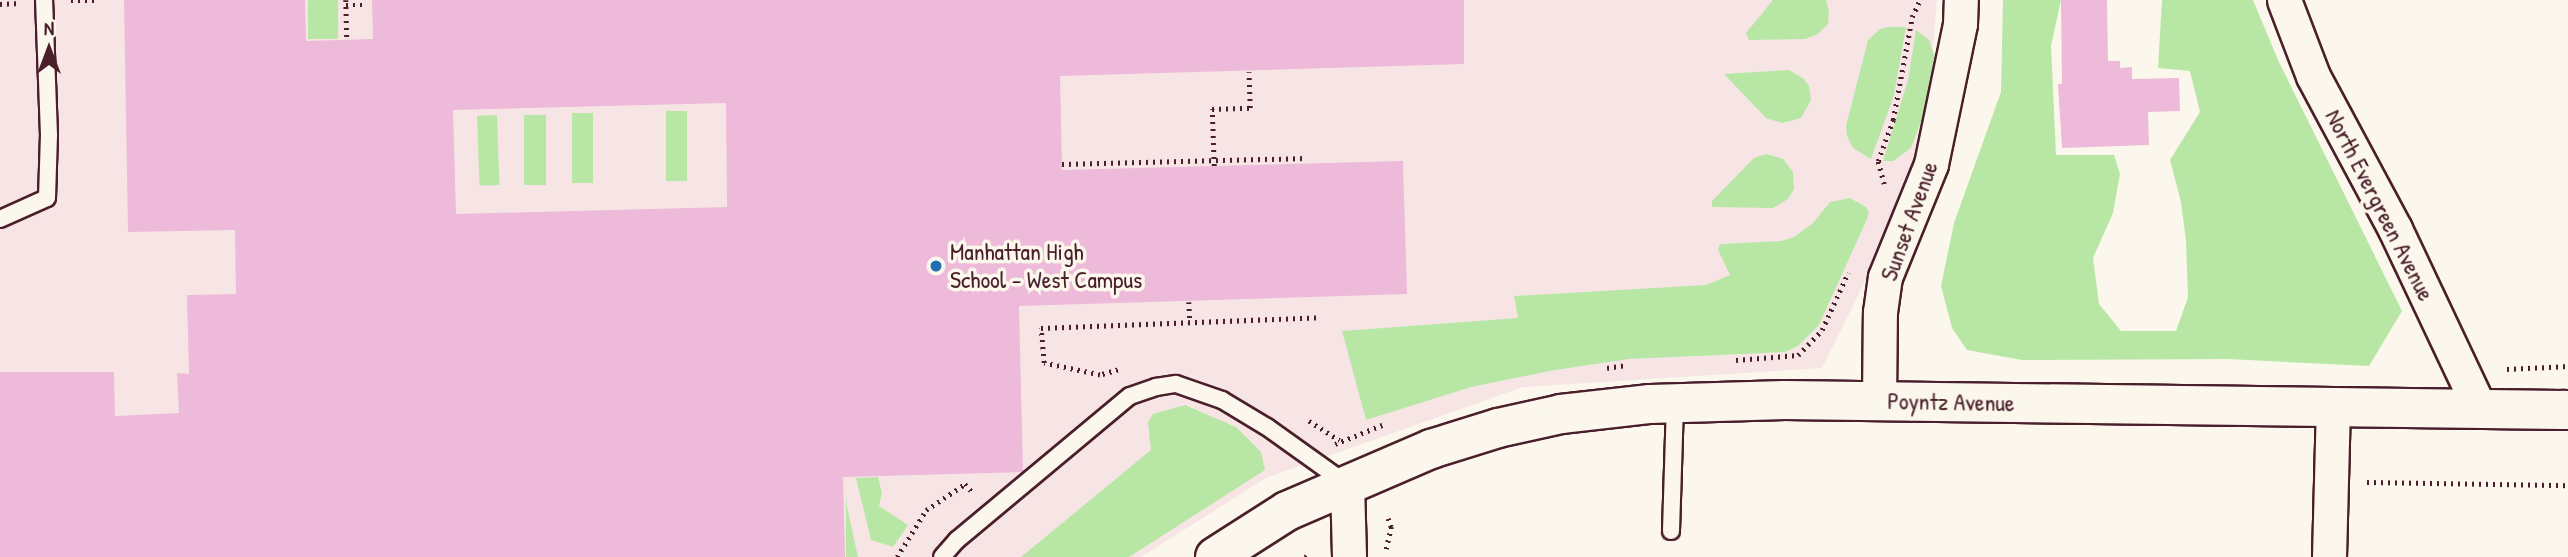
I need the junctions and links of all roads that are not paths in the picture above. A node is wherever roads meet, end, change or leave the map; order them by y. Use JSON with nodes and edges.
{"nodes":[{"id":1,"x":44,"y":0,"type":"edge"},
{"id":2,"x":1961,"y":0,"type":"edge"},
{"id":3,"x":2284,"y":0,"type":"edge"},
{"id":4,"x":0,"y":219,"type":"edge"},
{"id":5,"x":1879,"y":401,"type":"junction"},
{"id":6,"x":1675,"y":403,"type":"junction"},
{"id":7,"x":2333,"y":408,"type":"junction"},
{"id":8,"x":2480,"y":409,"type":"junction"},
{"id":9,"x":2568,"y":410,"type":"edge"},
{"id":10,"x":1347,"y":484,"type":"junction"},
{"id":11,"x":1671,"y":531,"type":"dead end"},
{"id":12,"x":942,"y":557,"type":"edge"},
{"id":13,"x":1215,"y":557,"type":"edge"},
{"id":14,"x":1349,"y":557,"type":"edge"},
{"id":15,"x":2329,"y":557,"type":"edge"}],
"edges":[{"from":1,"to":4,"type":"lane"},
{"from":2,"to":5,"type":"street","name":"Sunset Avenue"},
{"from":3,"to":8,"type":"street","name":"North Evergreen Avenue"},
{"from":5,"to":6,"type":"street","name":"Poyntz Avenue"},
{"from":5,"to":7,"type":"street","name":"Poyntz Avenue"},
{"from":6,"to":10,"type":"street","name":"Poyntz Avenue"},
{"from":6,"to":11,"type":"lane"},
{"from":7,"to":8,"type":"street","name":"Poyntz Avenue"},
{"from":7,"to":15,"type":"street"},
{"from":8,"to":9,"type":"street","name":"Poyntz Avenue"},
{"from":10,"to":12,"type":"lane"},
{"from":10,"to":13,"type":"street","name":"Poyntz Avenue"},
{"from":10,"to":14,"type":"street"}]}
